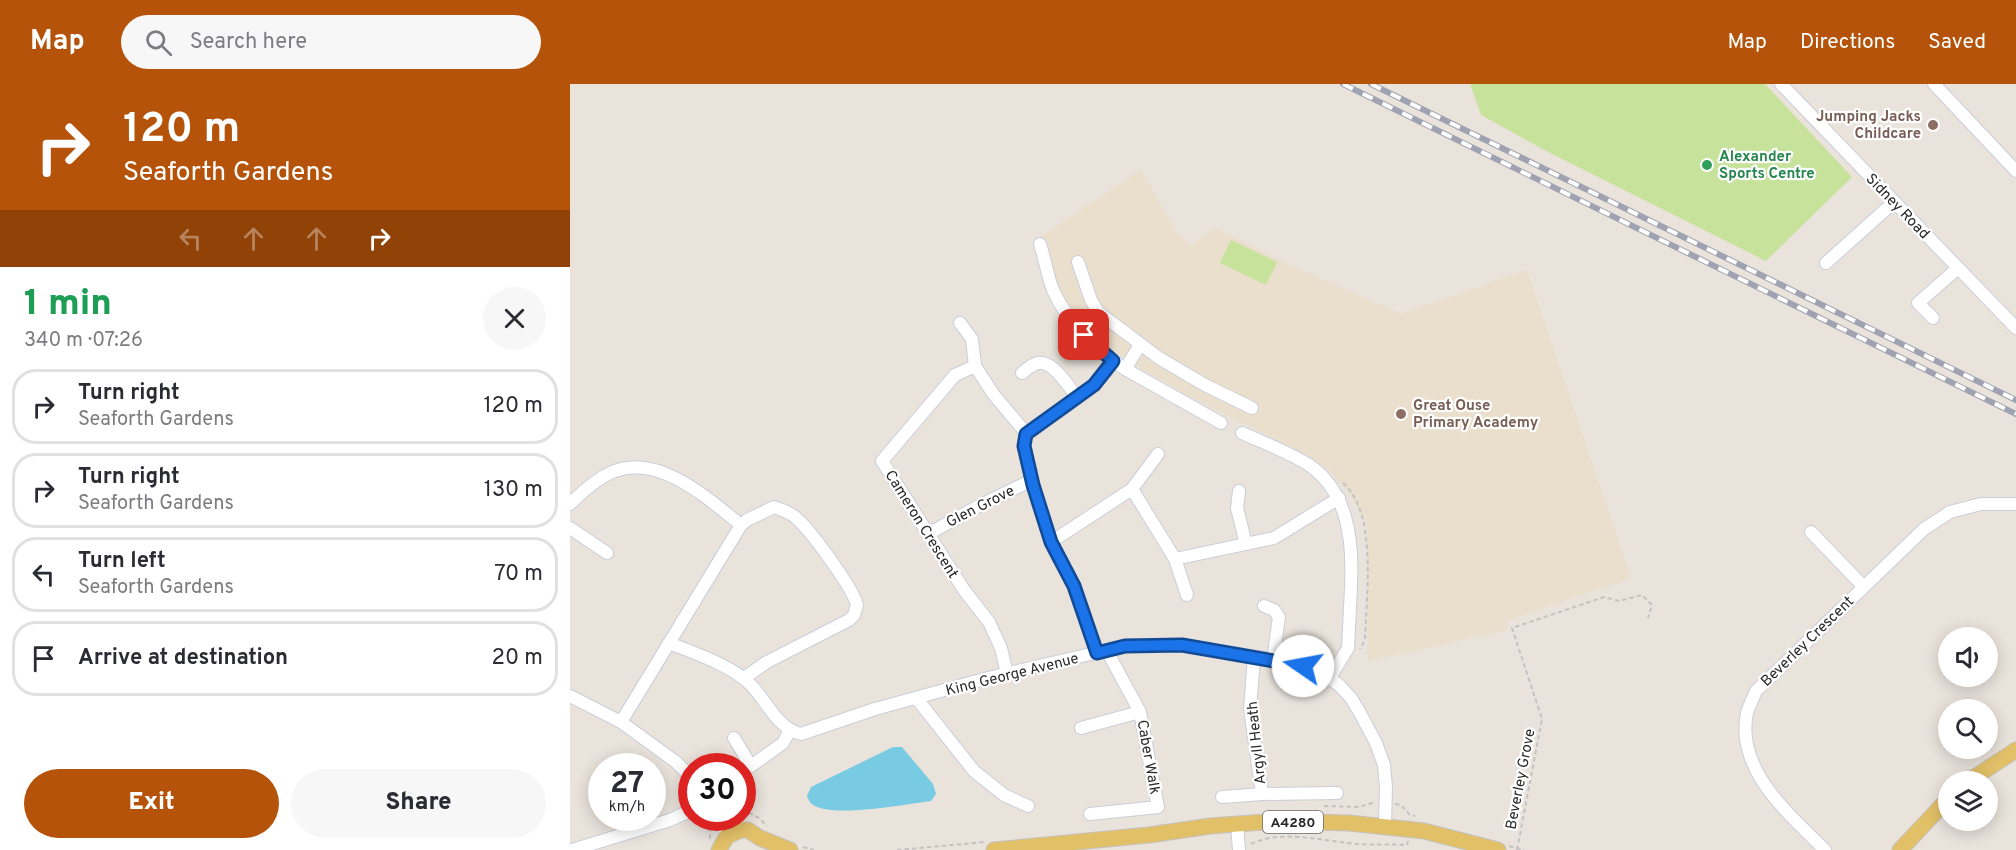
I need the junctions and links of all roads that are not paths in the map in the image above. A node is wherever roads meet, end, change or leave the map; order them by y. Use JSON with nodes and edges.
{"nodes":[{"id":1,"x":1780,"y":84,"type":"edge"},
{"id":2,"x":1934,"y":84,"type":"edge"},
{"id":3,"x":2016,"y":171,"type":"edge"},
{"id":4,"x":1894,"y":202,"type":"junction"},
{"id":5,"x":1041,"y":244,"type":"dead end"},
{"id":6,"x":1078,"y":262,"type":"dead end"},
{"id":7,"x":1826,"y":263,"type":"dead end"},
{"id":8,"x":1958,"y":268,"type":"junction"},
{"id":9,"x":1098,"y":312,"type":"junction"},
{"id":10,"x":1933,"y":318,"type":"dead end"},
{"id":11,"x":960,"y":323,"type":"dead end"},
{"id":12,"x":1078,"y":327,"type":"junction"},
{"id":13,"x":2016,"y":328,"type":"edge"},
{"id":14,"x":1140,"y":345,"type":"junction"},
{"id":15,"x":1113,"y":361,"type":"junction"},
{"id":16,"x":975,"y":366,"type":"junction"},
{"id":17,"x":1125,"y":369,"type":"junction"},
{"id":18,"x":1022,"y":373,"type":"dead end"},
{"id":19,"x":1077,"y":398,"type":"junction"},
{"id":20,"x":1252,"y":408,"type":"dead end"},
{"id":21,"x":1221,"y":423,"type":"dead end"},
{"id":22,"x":1242,"y":433,"type":"dead end"},
{"id":23,"x":1026,"y":434,"type":"junction"},
{"id":24,"x":1158,"y":454,"type":"dead end"},
{"id":25,"x":1032,"y":480,"type":"junction"},
{"id":26,"x":1132,"y":489,"type":"junction"},
{"id":27,"x":1239,"y":491,"type":"dead end"},
{"id":28,"x":1339,"y":498,"type":"junction"},
{"id":29,"x":570,"y":504,"type":"edge"},
{"id":30,"x":2016,"y":504,"type":"edge"},
{"id":31,"x":741,"y":525,"type":"junction"},
{"id":32,"x":570,"y":528,"type":"edge"},
{"id":33,"x":1811,"y":532,"type":"dead end"},
{"id":34,"x":928,"y":534,"type":"junction"},
{"id":35,"x":1051,"y":542,"type":"junction"},
{"id":36,"x":1246,"y":544,"type":"junction"},
{"id":37,"x":607,"y":553,"type":"dead end"},
{"id":38,"x":1175,"y":559,"type":"junction"},
{"id":39,"x":1863,"y":586,"type":"junction"},
{"id":40,"x":1187,"y":595,"type":"dead end"},
{"id":41,"x":1264,"y":606,"type":"dead end"},
{"id":42,"x":669,"y":643,"type":"junction"},
{"id":43,"x":1102,"y":652,"type":"junction"},
{"id":44,"x":1254,"y":657,"type":"junction"},
{"id":45,"x":1273,"y":660,"type":"junction"},
{"id":46,"x":1007,"y":674,"type":"junction"},
{"id":47,"x":744,"y":678,"type":"junction"},
{"id":48,"x":1330,"y":678,"type":"junction"},
{"id":49,"x":570,"y":696,"type":"edge"},
{"id":50,"x":917,"y":699,"type":"junction"},
{"id":51,"x":1140,"y":712,"type":"junction"},
{"id":52,"x":621,"y":722,"type":"junction"},
{"id":53,"x":1081,"y":728,"type":"dead end"},
{"id":54,"x":790,"y":730,"type":"junction"},
{"id":55,"x":734,"y":738,"type":"dead end"},
{"id":56,"x":740,"y":753,"type":"edge"},
{"id":57,"x":2014,"y":753,"type":"edge"},
{"id":58,"x":756,"y":762,"type":"edge"},
{"id":59,"x":678,"y":764,"type":"edge"},
{"id":60,"x":1985,"y":771,"type":"edge"},
{"id":61,"x":1337,"y":793,"type":"dead end"},
{"id":62,"x":1262,"y":794,"type":"junction"},
{"id":63,"x":1222,"y":798,"type":"dead end"},
{"id":64,"x":1028,"y":806,"type":"dead end"},
{"id":65,"x":1938,"y":810,"type":"edge"},
{"id":66,"x":1090,"y":814,"type":"dead end"},
{"id":67,"x":678,"y":816,"type":"edge"},
{"id":68,"x":1238,"y":825,"type":"junction"},
{"id":69,"x":1386,"y":826,"type":"junction"},
{"id":70,"x":723,"y":843,"type":"edge"},
{"id":71,"x":762,"y":844,"type":"edge"},
{"id":72,"x":1245,"y":848,"type":"edge"},
{"id":73,"x":572,"y":850,"type":"edge"},
{"id":74,"x":790,"y":850,"type":"edge"},
{"id":75,"x":994,"y":850,"type":"edge"},
{"id":76,"x":1498,"y":850,"type":"edge"},
{"id":77,"x":1826,"y":850,"type":"edge"},
{"id":78,"x":1900,"y":850,"type":"edge"}],
"edges":[{"from":1,"to":4,"type":"street","name":"Sidney Road"},
{"from":2,"to":3,"type":"street"},
{"from":4,"to":7,"type":"street"},
{"from":4,"to":8,"type":"street","name":"Sidney Road"},
{"from":5,"to":12,"type":"street"},
{"from":6,"to":9,"type":"street"},
{"from":8,"to":10,"type":"street"},
{"from":8,"to":13,"type":"street","name":"Sidney Road"},
{"from":9,"to":12,"type":"street"},
{"from":9,"to":14,"type":"street"},
{"from":11,"to":16,"type":"street"},
{"from":12,"to":15,"type":"street"},
{"from":14,"to":17,"type":"street"},
{"from":14,"to":20,"type":"street"},
{"from":15,"to":17,"type":"street"},
{"from":15,"to":19,"type":"street"},
{"from":16,"to":23,"type":"street"},
{"from":16,"to":34,"type":"street","name":"Cameron Crescent"},
{"from":17,"to":21,"type":"street"},
{"from":18,"to":19,"type":"street"},
{"from":19,"to":23,"type":"street"},
{"from":22,"to":28,"type":"street"},
{"from":23,"to":25,"type":"street","name":"Caber Walk"},
{"from":24,"to":26,"type":"street"},
{"from":25,"to":34,"type":"street","name":"Glen Grove"},
{"from":25,"to":35,"type":"street","name":"Caber Walk"},
{"from":26,"to":35,"type":"street"},
{"from":26,"to":38,"type":"street"},
{"from":27,"to":36,"type":"street"},
{"from":28,"to":36,"type":"street"},
{"from":28,"to":48,"type":"street"},
{"from":29,"to":31,"type":"street"},
{"from":30,"to":39,"type":"street","name":"Beverley Crescent"},
{"from":31,"to":42,"type":"street"},
{"from":31,"to":47,"type":"street"},
{"from":32,"to":37,"type":"street"},
{"from":33,"to":39,"type":"street"},
{"from":34,"to":46,"type":"street","name":"Cameron Crescent"},
{"from":35,"to":43,"type":"street","name":"Caber Walk"},
{"from":36,"to":38,"type":"street"},
{"from":38,"to":40,"type":"street"},
{"from":39,"to":77,"type":"street","name":"Beverley Crescent"},
{"from":41,"to":45,"type":"street"},
{"from":42,"to":47,"type":"street"},
{"from":42,"to":52,"type":"street"},
{"from":43,"to":44,"type":"street","name":"King George Avenue"},
{"from":43,"to":46,"type":"street","name":"King George Avenue"},
{"from":43,"to":51,"type":"street","name":"Caber Walk"},
{"from":44,"to":45,"type":"street","name":"King George Avenue"},
{"from":44,"to":62,"type":"street","name":"Argyll Heath"},
{"from":45,"to":48,"type":"street","name":"King George Avenue"},
{"from":46,"to":50,"type":"street","name":"King George Avenue"},
{"from":47,"to":54,"type":"street"},
{"from":48,"to":69,"type":"street","name":"King George Avenue"},
{"from":49,"to":52,"type":"street"},
{"from":50,"to":54,"type":"street","name":"King George Avenue"},
{"from":50,"to":64,"type":"street"},
{"from":51,"to":53,"type":"street","name":"Caber Walk"},
{"from":51,"to":66,"type":"street","name":"Caber Walk"},
{"from":52,"to":59,"type":"street"},
{"from":54,"to":58,"type":"street"},
{"from":55,"to":56,"type":"street"},
{"from":57,"to":60,"type":"main road"},
{"from":61,"to":62,"type":"street"},
{"from":62,"to":63,"type":"street"},
{"from":65,"to":78,"type":"main road"},
{"from":67,"to":73,"type":"street"},
{"from":68,"to":69,"type":"main road","number":"A4280"},
{"from":68,"to":72,"type":"street"},
{"from":68,"to":75,"type":"main road","number":"A4280"},
{"from":69,"to":76,"type":"main road","number":"A4280"},
{"from":70,"to":71,"type":"main road"},
{"from":71,"to":74,"type":"main road"}]}
